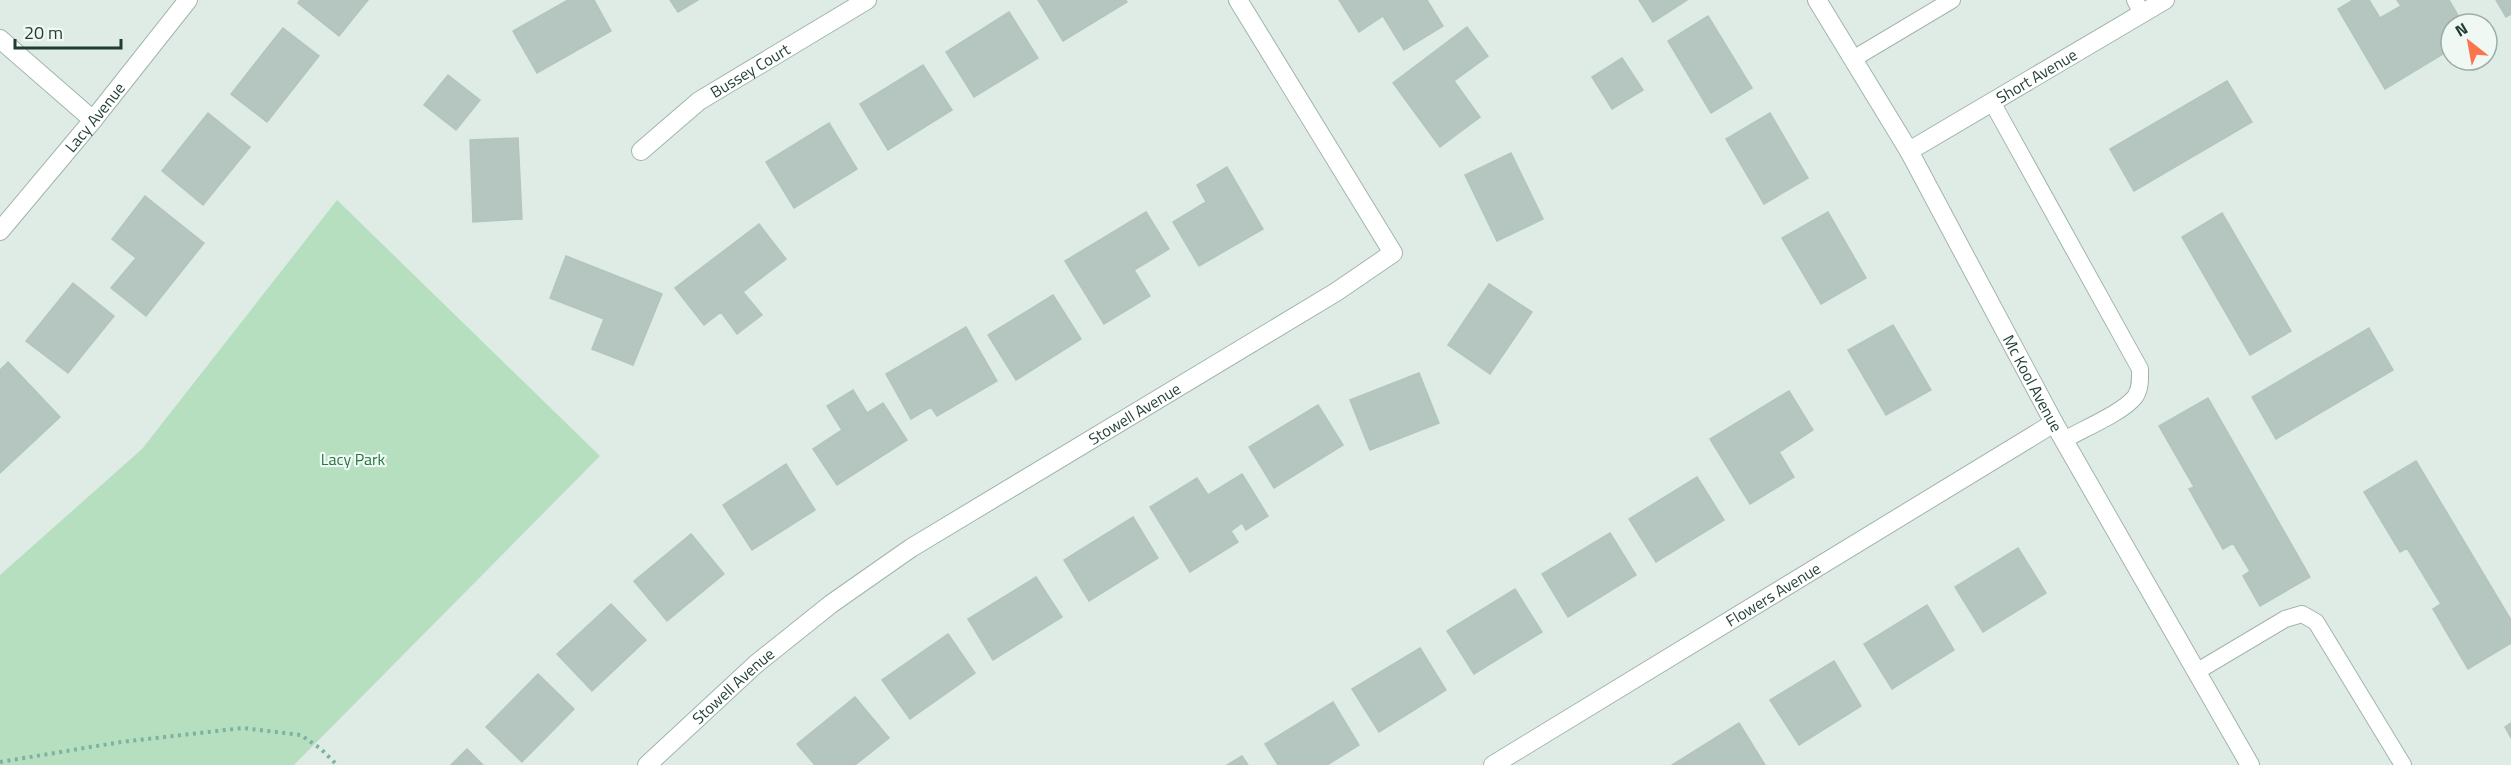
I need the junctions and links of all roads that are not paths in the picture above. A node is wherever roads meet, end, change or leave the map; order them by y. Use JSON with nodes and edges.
{"nodes":[{"id":1,"x":188,"y":0,"type":"edge"},
{"id":2,"x":867,"y":0,"type":"edge"},
{"id":3,"x":1238,"y":0,"type":"edge"},
{"id":4,"x":1817,"y":0,"type":"edge"},
{"id":5,"x":1952,"y":0,"type":"edge"},
{"id":6,"x":2165,"y":0,"type":"edge"},
{"id":7,"x":2138,"y":7,"type":"edge"},
{"id":8,"x":0,"y":39,"type":"edge"},
{"id":9,"x":1853,"y":59,"type":"junction"},
{"id":10,"x":1992,"y":102,"type":"junction"},
{"id":11,"x":93,"y":120,"type":"junction"},
{"id":12,"x":641,"y":151,"type":"dead end"},
{"id":13,"x":1909,"y":151,"type":"junction"},
{"id":14,"x":0,"y":231,"type":"edge"},
{"id":15,"x":2054,"y":423,"type":"junction"},
{"id":16,"x":2064,"y":440,"type":"junction"},
{"id":17,"x":2196,"y":672,"type":"junction"},
{"id":18,"x":647,"y":765,"type":"edge"},
{"id":19,"x":1493,"y":765,"type":"edge"},
{"id":20,"x":2250,"y":765,"type":"edge"},
{"id":21,"x":2403,"y":765,"type":"edge"}],
"edges":[{"from":1,"to":11,"type":"street","name":"Lacy Avenue"},
{"from":2,"to":12,"type":"street","name":"Bussey Court"},
{"from":3,"to":18,"type":"street","name":"Stowell Avenue"},
{"from":4,"to":9,"type":"street","name":"Mc Kool Avenue"},
{"from":5,"to":9,"type":"lane"},
{"from":6,"to":7,"type":"street","name":"Short Avenue"},
{"from":7,"to":10,"type":"street","name":"Short Avenue"},
{"from":8,"to":11,"type":"street"},
{"from":9,"to":13,"type":"street","name":"Mc Kool Avenue"},
{"from":10,"to":13,"type":"street","name":"Short Avenue"},
{"from":10,"to":16,"type":"lane"},
{"from":11,"to":14,"type":"street","name":"Lacy Avenue"},
{"from":13,"to":15,"type":"street","name":"Mc Kool Avenue"},
{"from":15,"to":16,"type":"street","name":"Mc Kool Avenue"},
{"from":15,"to":19,"type":"street","name":"Flowers Avenue"},
{"from":16,"to":17,"type":"street","name":"Mc Kool Avenue"},
{"from":17,"to":20,"type":"street","name":"Mc Kool Avenue"},
{"from":17,"to":21,"type":"lane"}]}
